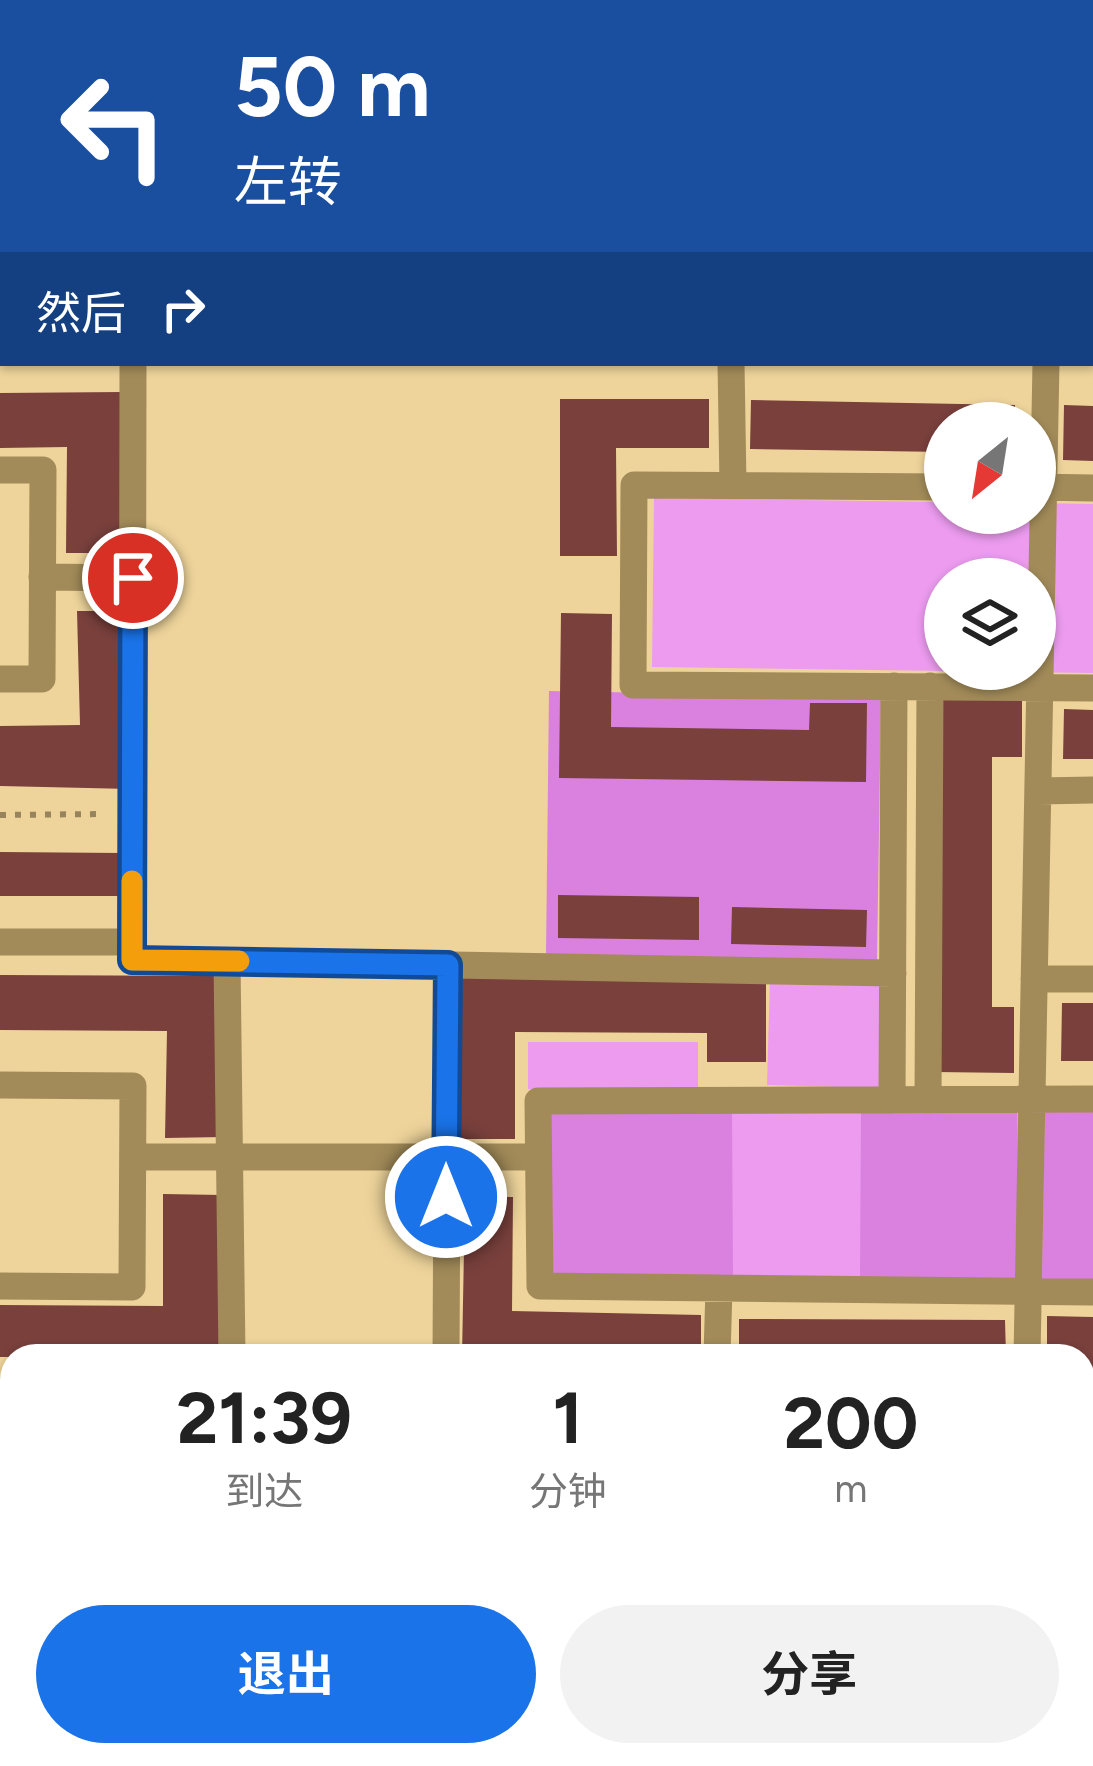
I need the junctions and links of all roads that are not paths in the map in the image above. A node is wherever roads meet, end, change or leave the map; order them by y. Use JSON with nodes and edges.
{"nodes":[{"id":1,"x":133,"y":366,"type":"edge"},
{"id":2,"x":731,"y":366,"type":"edge"},
{"id":3,"x":1046,"y":366,"type":"edge"},
{"id":4,"x":1044,"y":402,"type":"edge"},
{"id":5,"x":0,"y":470,"type":"edge"},
{"id":6,"x":733,"y":485,"type":"junction"},
{"id":7,"x":924,"y":487,"type":"edge"},
{"id":8,"x":1056,"y":488,"type":"edge"},
{"id":9,"x":1093,"y":488,"type":"edge"},
{"id":10,"x":43,"y":577,"type":"junction"},
{"id":11,"x":133,"y":578,"type":"junction"},
{"id":12,"x":0,"y":679,"type":"edge"},
{"id":13,"x":894,"y":686,"type":"junction"},
{"id":14,"x":924,"y":686,"type":"edge"},
{"id":15,"x":1056,"y":687,"type":"edge"},
{"id":16,"x":1093,"y":688,"type":"edge"},
{"id":17,"x":930,"y":690,"type":"edge"},
{"id":18,"x":1040,"y":690,"type":"edge"},
{"id":19,"x":1093,"y":790,"type":"edge"},
{"id":20,"x":1037,"y":791,"type":"junction"},
{"id":21,"x":0,"y":942,"type":"edge"},
{"id":22,"x":132,"y":942,"type":"junction"},
{"id":23,"x":226,"y":961,"type":"junction"},
{"id":24,"x":448,"y":965,"type":"junction"},
{"id":25,"x":892,"y":973,"type":"junction"},
{"id":26,"x":1034,"y":979,"type":"junction"},
{"id":27,"x":1093,"y":979,"type":"edge"},
{"id":28,"x":0,"y":1084,"type":"edge"},
{"id":29,"x":1032,"y":1099,"type":"junction"},
{"id":30,"x":1093,"y":1099,"type":"edge"},
{"id":31,"x":892,"y":1100,"type":"junction"},
{"id":32,"x":928,"y":1100,"type":"junction"},
{"id":33,"x":133,"y":1157,"type":"junction"},
{"id":34,"x":229,"y":1157,"type":"junction"},
{"id":35,"x":447,"y":1157,"type":"junction"},
{"id":36,"x":538,"y":1157,"type":"junction"},
{"id":37,"x":0,"y":1286,"type":"edge"},
{"id":38,"x":719,"y":1288,"type":"junction"},
{"id":39,"x":1029,"y":1291,"type":"junction"},
{"id":40,"x":1093,"y":1292,"type":"edge"},
{"id":41,"x":232,"y":1344,"type":"edge"},
{"id":42,"x":446,"y":1344,"type":"edge"},
{"id":43,"x":717,"y":1344,"type":"edge"},
{"id":44,"x":1027,"y":1344,"type":"edge"}],
"edges":[{"from":1,"to":11,"type":"street"},
{"from":2,"to":6,"type":"street"},
{"from":3,"to":4,"type":"street"},
{"from":5,"to":10,"type":"street"},
{"from":6,"to":7,"type":"street"},
{"from":6,"to":13,"type":"street"},
{"from":8,"to":9,"type":"street"},
{"from":10,"to":11,"type":"street"},
{"from":10,"to":12,"type":"street"},
{"from":11,"to":22,"type":"street"},
{"from":13,"to":14,"type":"street"},
{"from":13,"to":25,"type":"street"},
{"from":15,"to":16,"type":"street"},
{"from":17,"to":32,"type":"street"},
{"from":18,"to":20,"type":"street"},
{"from":19,"to":20,"type":"street"},
{"from":20,"to":26,"type":"street"},
{"from":21,"to":22,"type":"street"},
{"from":22,"to":23,"type":"street"},
{"from":23,"to":24,"type":"street"},
{"from":23,"to":34,"type":"street"},
{"from":24,"to":25,"type":"street"},
{"from":24,"to":35,"type":"street"},
{"from":25,"to":31,"type":"street"},
{"from":26,"to":27,"type":"street"},
{"from":26,"to":29,"type":"street"},
{"from":28,"to":33,"type":"street"},
{"from":29,"to":30,"type":"street"},
{"from":29,"to":32,"type":"street"},
{"from":29,"to":39,"type":"street"},
{"from":31,"to":32,"type":"street"},
{"from":31,"to":36,"type":"street"},
{"from":33,"to":34,"type":"street"},
{"from":33,"to":37,"type":"street"},
{"from":34,"to":35,"type":"street"},
{"from":34,"to":41,"type":"street"},
{"from":35,"to":36,"type":"street"},
{"from":35,"to":42,"type":"street"},
{"from":36,"to":38,"type":"street"},
{"from":38,"to":39,"type":"street"},
{"from":38,"to":43,"type":"street"},
{"from":39,"to":40,"type":"street"},
{"from":39,"to":44,"type":"street"}]}
